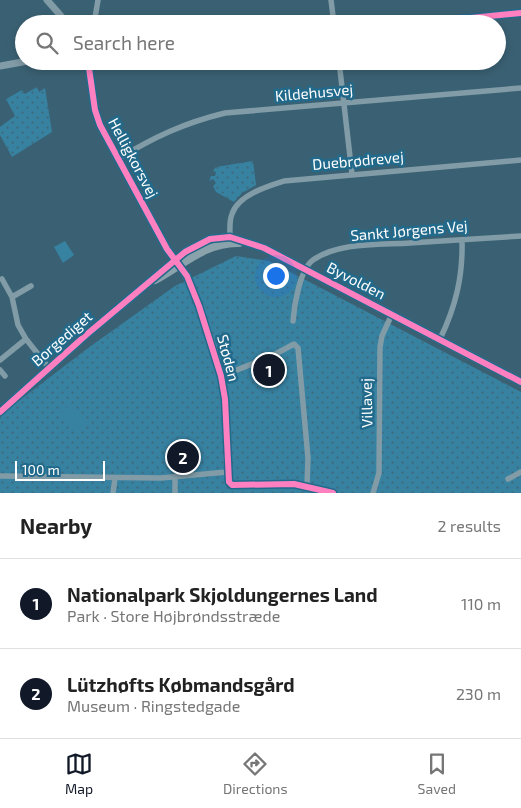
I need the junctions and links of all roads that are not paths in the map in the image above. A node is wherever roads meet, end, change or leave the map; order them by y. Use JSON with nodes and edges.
{"nodes":[{"id":1,"x":47,"y":0,"type":"edge"},
{"id":2,"x":98,"y":0,"type":"edge"},
{"id":3,"x":332,"y":0,"type":"edge"},
{"id":4,"x":521,"y":13,"type":"edge"},
{"id":5,"x":60,"y":15,"type":"edge"},
{"id":6,"x":96,"y":15,"type":"edge"},
{"id":7,"x":333,"y":15,"type":"edge"},
{"id":8,"x":501,"y":15,"type":"edge"},
{"id":9,"x":15,"y":63,"type":"edge"},
{"id":10,"x":0,"y":66,"type":"edge"},
{"id":11,"x":89,"y":70,"type":"edge"},
{"id":12,"x":340,"y":70,"type":"edge"},
{"id":13,"x":521,"y":88,"type":"edge"},
{"id":14,"x":344,"y":103,"type":"junction"},
{"id":15,"x":118,"y":159,"type":"junction"},
{"id":16,"x":521,"y":160,"type":"edge"},
{"id":17,"x":352,"y":174,"type":"junction"},
{"id":18,"x":521,"y":236,"type":"edge"},
{"id":19,"x":230,"y":237,"type":"junction"},
{"id":20,"x":462,"y":240,"type":"junction"},
{"id":21,"x":249,"y":243,"type":"junction"},
{"id":22,"x":177,"y":262,"type":"junction"},
{"id":23,"x":306,"y":269,"type":"junction"},
{"id":24,"x":2,"y":279,"type":"dead end"},
{"id":25,"x":31,"y":286,"type":"dead end"},
{"id":26,"x":12,"y":297,"type":"junction"},
{"id":27,"x":392,"y":314,"type":"junction"},
{"id":28,"x":293,"y":321,"type":"dead end"},
{"id":29,"x":440,"y":339,"type":"junction"},
{"id":30,"x":26,"y":340,"type":"junction"},
{"id":31,"x":0,"y":360,"type":"edge"},
{"id":32,"x":48,"y":368,"type":"junction"},
{"id":33,"x":0,"y":370,"type":"edge"},
{"id":34,"x":5,"y":376,"type":"dead end"},
{"id":35,"x":221,"y":376,"type":"junction"},
{"id":36,"x":521,"y":382,"type":"edge"},
{"id":37,"x":0,"y":412,"type":"edge"},
{"id":38,"x":228,"y":472,"type":"junction"},
{"id":39,"x":521,"y":472,"type":"edge"},
{"id":40,"x":0,"y":476,"type":"edge"},
{"id":41,"x":115,"y":478,"type":"junction"},
{"id":42,"x":175,"y":478,"type":"junction"},
{"id":43,"x":508,"y":479,"type":"dead end"},
{"id":44,"x":307,"y":485,"type":"junction"},
{"id":45,"x":324,"y":491,"type":"edge"},
{"id":46,"x":113,"y":493,"type":"edge"},
{"id":47,"x":175,"y":493,"type":"edge"},
{"id":48,"x":333,"y":493,"type":"edge"},
{"id":49,"x":373,"y":493,"type":"edge"}],
"edges":[{"from":1,"to":5,"type":"street"},
{"from":2,"to":6,"type":"street"},
{"from":3,"to":7,"type":"street"},
{"from":4,"to":8,"type":"street"},
{"from":9,"to":10,"type":"street"},
{"from":11,"to":15,"type":"street","name":"Helligkorsvej"},
{"from":12,"to":14,"type":"street"},
{"from":13,"to":14,"type":"street","name":"Kildehusvej"},
{"from":14,"to":15,"type":"street","name":"Kildehusvej"},
{"from":14,"to":17,"type":"street"},
{"from":15,"to":22,"type":"street","name":"Helligkorsvej"},
{"from":16,"to":17,"type":"street","name":"Duebrødrevej"},
{"from":17,"to":19,"type":"street","name":"Duebrødrevej"},
{"from":18,"to":20,"type":"street","name":"Sankt Jørgens Vej"},
{"from":19,"to":21,"type":"main road","name":"Byvolden"},
{"from":19,"to":22,"type":"main road","name":"Byvolden"},
{"from":20,"to":23,"type":"street","name":"Sankt Jørgens Vej"},
{"from":20,"to":29,"type":"street"},
{"from":21,"to":22,"type":"main road","name":"Byvolden"},
{"from":21,"to":23,"type":"main road","name":"Byvolden"},
{"from":22,"to":32,"type":"main road","name":"Borgediget"},
{"from":22,"to":35,"type":"street","name":"Støden"},
{"from":23,"to":27,"type":"main road","name":"Byvolden"},
{"from":23,"to":28,"type":"street"},
{"from":24,"to":26,"type":"street"},
{"from":25,"to":26,"type":"street"},
{"from":26,"to":30,"type":"street"},
{"from":27,"to":29,"type":"main road","name":"Byvolden"},
{"from":27,"to":49,"type":"street","name":"Villavej"},
{"from":29,"to":36,"type":"main road","name":"Byvolden"},
{"from":30,"to":31,"type":"street"},
{"from":30,"to":32,"type":"street"},
{"from":32,"to":37,"type":"main road","name":"Borgediget"},
{"from":33,"to":34,"type":"street"},
{"from":35,"to":38,"type":"street","name":"Støden"},
{"from":35,"to":44,"type":"street"},
{"from":38,"to":42,"type":"street"},
{"from":38,"to":44,"type":"street","name":"Støden"},
{"from":39,"to":43,"type":"street"},
{"from":40,"to":41,"type":"street"},
{"from":41,"to":42,"type":"street"},
{"from":41,"to":46,"type":"street"},
{"from":42,"to":47,"type":"street"},
{"from":44,"to":45,"type":"street"},
{"from":45,"to":48,"type":"street"}]}
